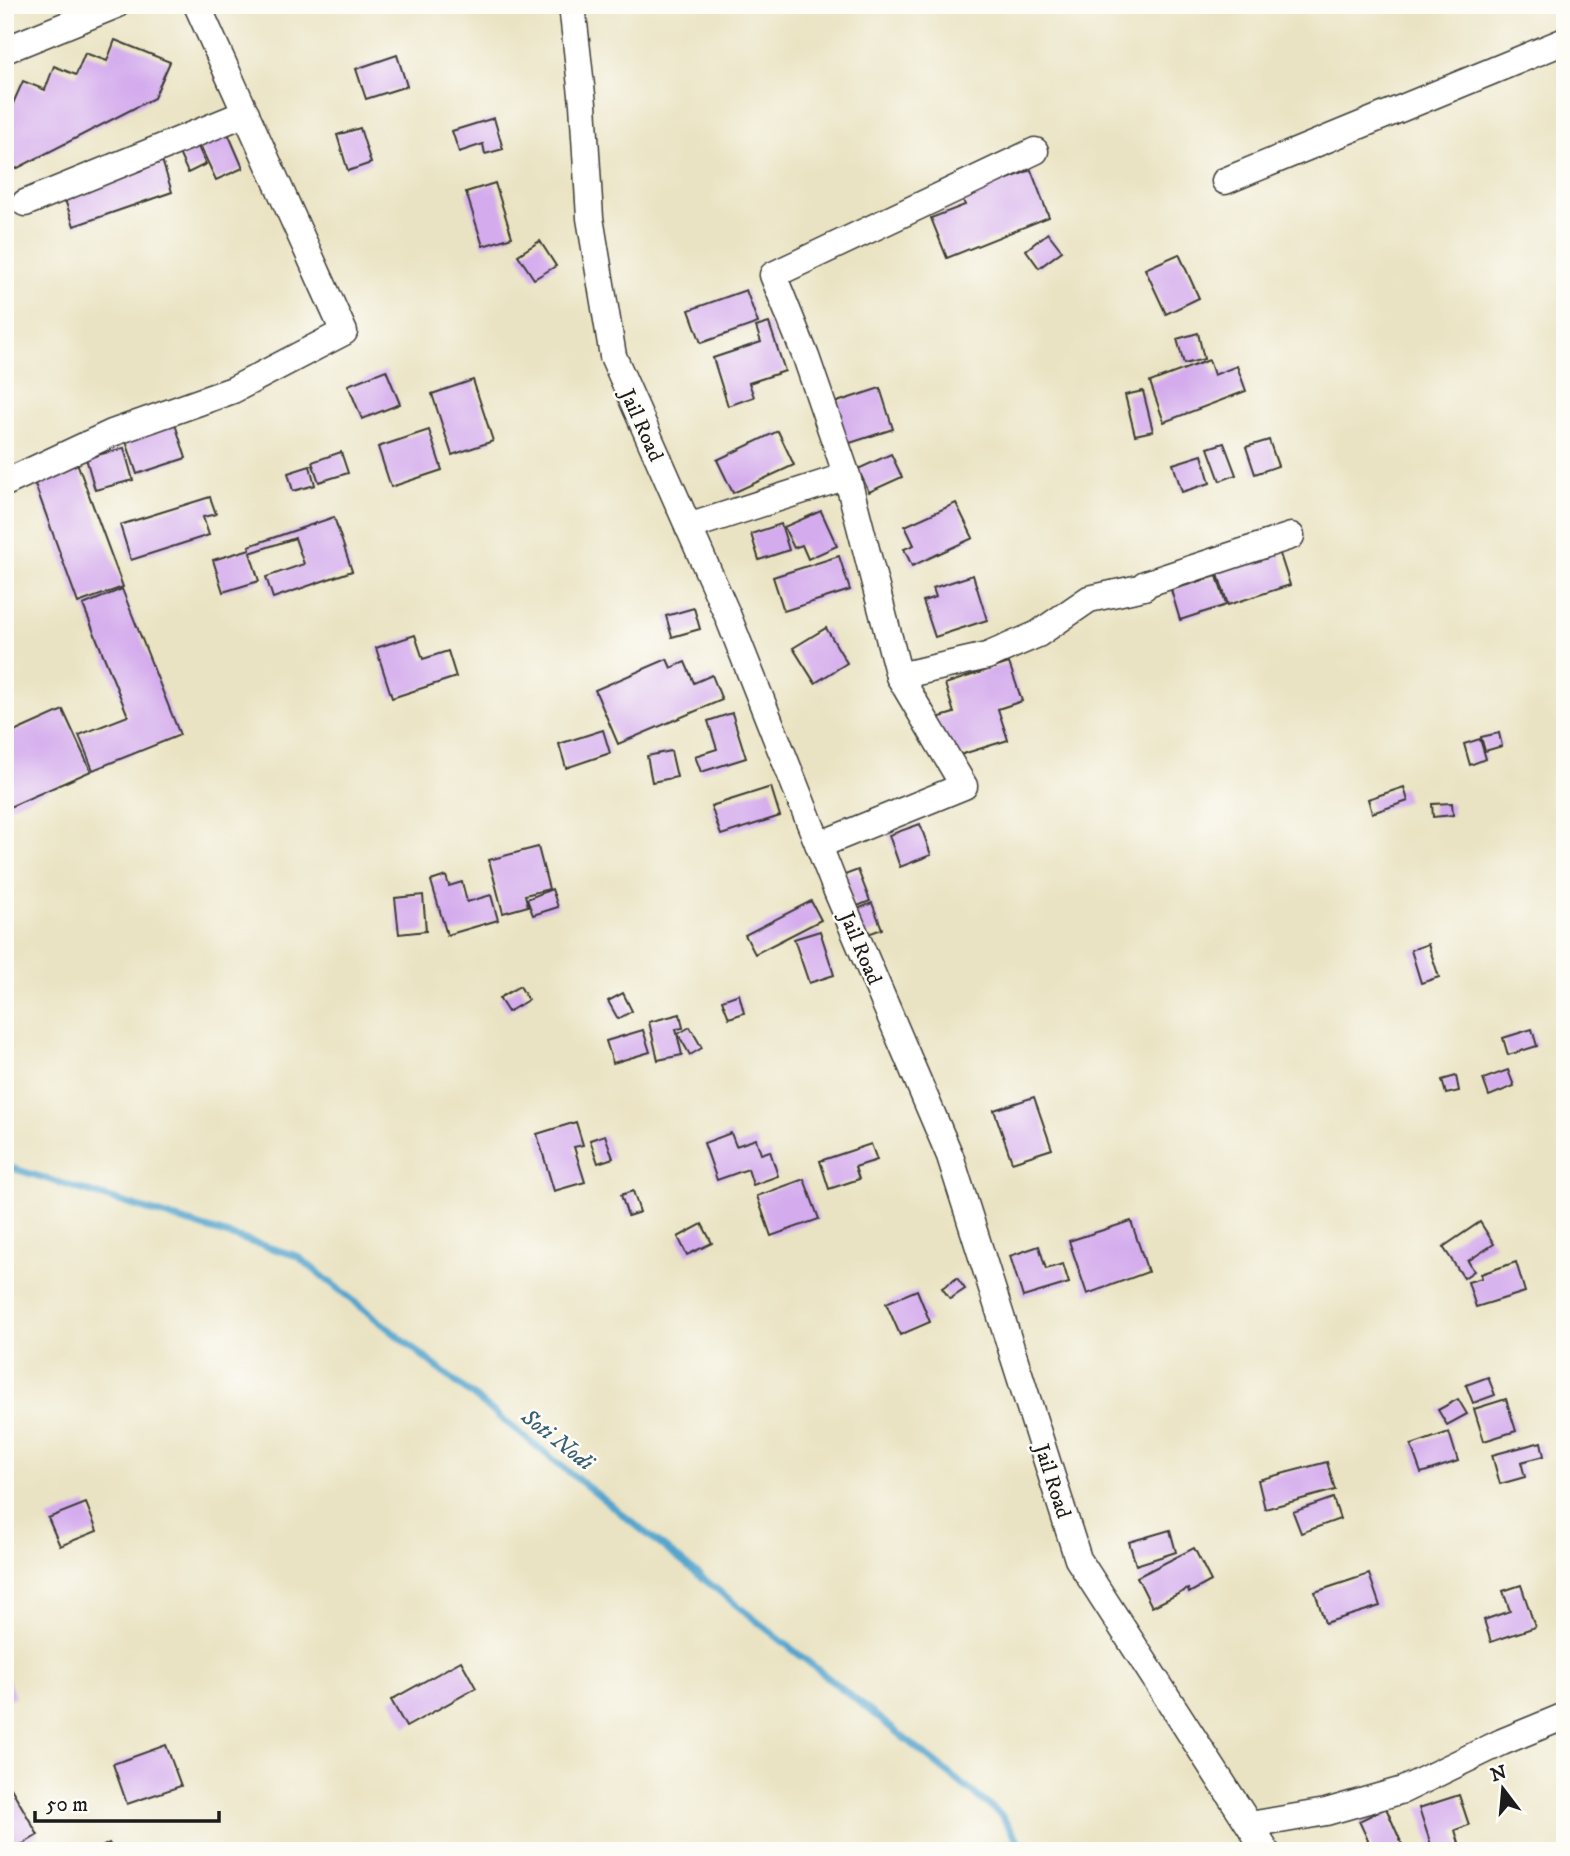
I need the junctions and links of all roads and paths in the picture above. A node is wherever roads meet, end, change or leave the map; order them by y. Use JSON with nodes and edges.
{"nodes":[{"id":1,"x":116,"y":5,"type":"edge"},
{"id":2,"x":197,"y":5,"type":"edge"},
{"id":3,"x":572,"y":5,"type":"edge"},
{"id":4,"x":1565,"y":41,"type":"edge"},
{"id":5,"x":5,"y":50,"type":"edge"},
{"id":6,"x":246,"y":113,"type":"junction"},
{"id":7,"x":1035,"y":150,"type":"dead end"},
{"id":8,"x":1225,"y":181,"type":"dead end"},
{"id":9,"x":25,"y":203,"type":"dead end"},
{"id":10,"x":847,"y":476,"type":"junction"},
{"id":11,"x":5,"y":483,"type":"edge"},
{"id":12,"x":688,"y":527,"type":"junction"},
{"id":13,"x":1291,"y":537,"type":"dead end"},
{"id":14,"x":900,"y":676,"type":"junction"},
{"id":15,"x":819,"y":845,"type":"junction"},
{"id":16,"x":1565,"y":1716,"type":"edge"},
{"id":17,"x":1250,"y":1825,"type":"junction"},
{"id":18,"x":1266,"y":1851,"type":"edge"}],
"edges":[{"from":1,"to":5,"type":"street"},
{"from":2,"to":6,"type":"street"},
{"from":3,"to":12,"type":"street","name":"Jail Road"},
{"from":4,"to":8,"type":"street"},
{"from":6,"to":9,"type":"street"},
{"from":6,"to":11,"type":"street"},
{"from":7,"to":10,"type":"street"},
{"from":10,"to":12,"type":"street"},
{"from":10,"to":14,"type":"street"},
{"from":12,"to":15,"type":"street","name":"Jail Road"},
{"from":13,"to":14,"type":"street"},
{"from":14,"to":15,"type":"street"},
{"from":15,"to":17,"type":"street","name":"Jail Road"},
{"from":16,"to":17,"type":"street"},
{"from":17,"to":18,"type":"street","name":"Jail Road"}]}
